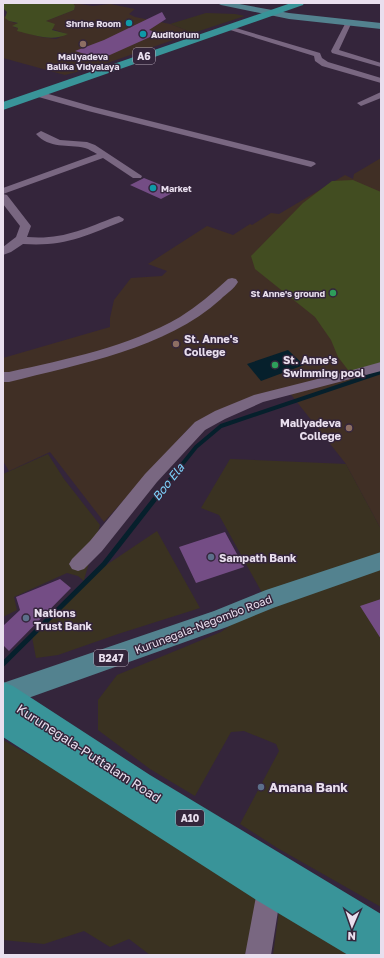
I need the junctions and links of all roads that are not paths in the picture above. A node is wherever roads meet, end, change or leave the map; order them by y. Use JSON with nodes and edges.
{"nodes":[{"id":1,"x":222,"y":3,"type":"edge"},
{"id":2,"x":291,"y":8,"type":"edge"},
{"id":3,"x":263,"y":12,"type":"junction"},
{"id":4,"x":348,"y":24,"type":"junction"},
{"id":5,"x":381,"y":26,"type":"edge"},
{"id":6,"x":229,"y":28,"type":"junction"},
{"id":7,"x":381,"y":65,"type":"edge"},
{"id":8,"x":381,"y":81,"type":"edge"},
{"id":9,"x":38,"y":94,"type":"junction"},
{"id":10,"x":381,"y":95,"type":"edge"},
{"id":11,"x":3,"y":101,"type":"edge"},
{"id":12,"x":361,"y":103,"type":"dead end"},
{"id":13,"x":3,"y":106,"type":"edge"},
{"id":14,"x":41,"y":134,"type":"dead end"},
{"id":15,"x":103,"y":155,"type":"junction"},
{"id":16,"x":311,"y":164,"type":"dead end"},
{"id":17,"x":137,"y":176,"type":"dead end"},
{"id":18,"x":3,"y":191,"type":"edge"},
{"id":19,"x":3,"y":197,"type":"edge"},
{"id":20,"x":119,"y":219,"type":"dead end"},
{"id":21,"x":21,"y":240,"type":"junction"},
{"id":22,"x":3,"y":252,"type":"edge"},
{"id":23,"x":232,"y":282,"type":"dead end"},
{"id":24,"x":381,"y":366,"type":"edge"},
{"id":25,"x":3,"y":377,"type":"edge"},
{"id":26,"x":381,"y":561,"type":"edge"},
{"id":27,"x":78,"y":564,"type":"dead end"},
{"id":28,"x":3,"y":695,"type":"edge"},
{"id":29,"x":3,"y":721,"type":"edge"},
{"id":30,"x":271,"y":879,"type":"junction"},
{"id":31,"x":381,"y":934,"type":"edge"},
{"id":32,"x":258,"y":955,"type":"edge"},
{"id":33,"x":381,"y":955,"type":"edge"}],
"edges":[{"from":1,"to":3,"type":"main road"},
{"from":2,"to":3,"type":"highway","number":"A6"},
{"from":2,"to":3,"type":"main road"},
{"from":2,"to":3,"type":"main road"},
{"from":2,"to":4,"type":"main road"},
{"from":3,"to":6,"type":"highway","number":"A6"},
{"from":3,"to":11,"type":"highway","number":"A6"},
{"from":4,"to":5,"type":"main road"},
{"from":4,"to":7,"type":"street"},
{"from":6,"to":8,"type":"street"},
{"from":6,"to":9,"type":"highway","number":"A6"},
{"from":9,"to":13,"type":"highway","number":"A6"},
{"from":9,"to":16,"type":"street"},
{"from":10,"to":12,"type":"street"},
{"from":14,"to":15,"type":"street"},
{"from":15,"to":17,"type":"street"},
{"from":15,"to":18,"type":"street"},
{"from":19,"to":21,"type":"street"},
{"from":20,"to":21,"type":"street"},
{"from":21,"to":22,"type":"street"},
{"from":23,"to":25,"type":"street"},
{"from":24,"to":27,"type":"street"},
{"from":26,"to":28,"type":"main road","name":"Kurunegala-Negombo Road","number":"B247"},
{"from":28,"to":30,"type":"highway","name":"Kurunegala-Puttalam Road","number":"A10"},
{"from":29,"to":30,"type":"highway","name":"Kurunegala-Puttalam Road","number":"A10"},
{"from":30,"to":31,"type":"highway","name":"Kurunegala-Puttalam Road","number":"A10"},
{"from":30,"to":32,"type":"street"},
{"from":30,"to":33,"type":"highway","name":"Kurunegala-Puttalam Road","number":"A10"}]}
